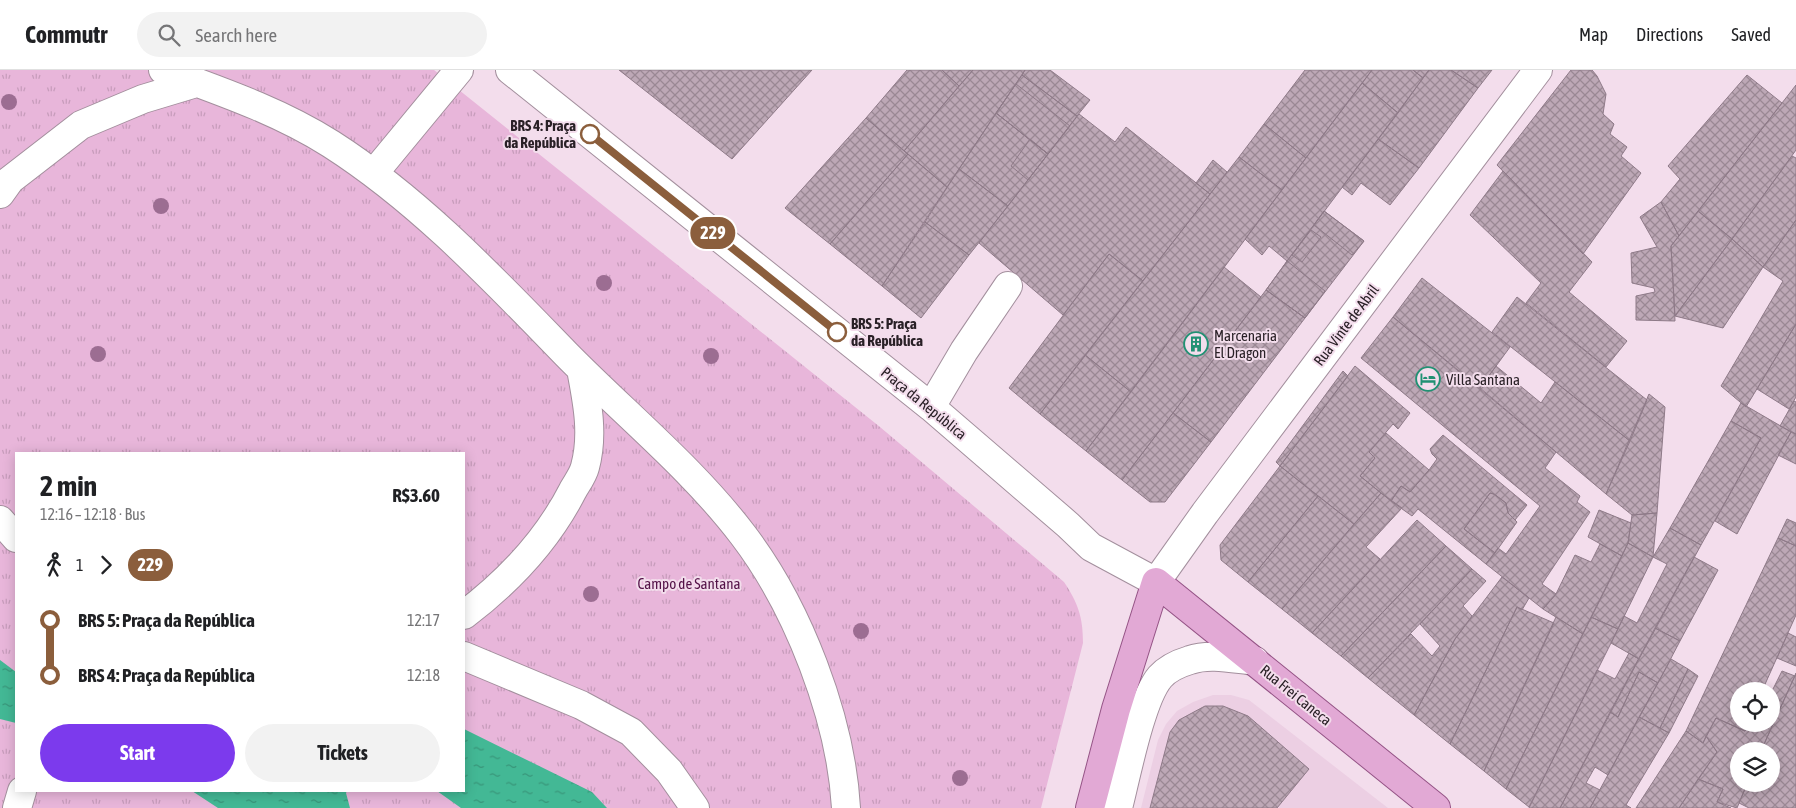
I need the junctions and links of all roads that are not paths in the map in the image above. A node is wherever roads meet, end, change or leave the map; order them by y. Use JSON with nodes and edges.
{"nodes":[{"id":1,"x":162,"y":70,"type":"edge"},
{"id":2,"x":460,"y":70,"type":"edge"},
{"id":3,"x":510,"y":70,"type":"edge"},
{"id":4,"x":1538,"y":70,"type":"edge"},
{"id":5,"x":196,"y":82,"type":"junction"},
{"id":6,"x":374,"y":173,"type":"junction"},
{"id":7,"x":0,"y":194,"type":"edge"},
{"id":8,"x":1008,"y":286,"type":"dead end"},
{"id":9,"x":581,"y":369,"type":"junction"},
{"id":10,"x":930,"y":407,"type":"junction"},
{"id":11,"x":0,"y":520,"type":"edge"},
{"id":12,"x":15,"y":537,"type":"edge"},
{"id":13,"x":1156,"y":582,"type":"junction"},
{"id":14,"x":465,"y":614,"type":"edge"},
{"id":15,"x":465,"y":656,"type":"edge"},
{"id":16,"x":1255,"y":661,"type":"junction"},
{"id":17,"x":22,"y":792,"type":"edge"},
{"id":18,"x":17,"y":808,"type":"edge"},
{"id":19,"x":694,"y":808,"type":"edge"},
{"id":20,"x":846,"y":808,"type":"edge"},
{"id":21,"x":1090,"y":808,"type":"edge"},
{"id":22,"x":1118,"y":808,"type":"edge"},
{"id":23,"x":1436,"y":808,"type":"edge"}],
"edges":[{"from":1,"to":5,"type":"street"},
{"from":2,"to":6,"type":"street"},
{"from":3,"to":10,"type":"street","name":"Praça da República"},
{"from":4,"to":13,"type":"street","name":"Rua Vinte de Abril"},
{"from":5,"to":6,"type":"street"},
{"from":5,"to":7,"type":"street"},
{"from":6,"to":9,"type":"street"},
{"from":8,"to":10,"type":"street"},
{"from":9,"to":14,"type":"street"},
{"from":9,"to":20,"type":"street"},
{"from":10,"to":13,"type":"street","name":"Praça da República"},
{"from":11,"to":12,"type":"street"},
{"from":13,"to":16,"type":"main road","name":"Rua Frei Caneca"},
{"from":13,"to":21,"type":"main road"},
{"from":15,"to":19,"type":"street"},
{"from":16,"to":22,"type":"street"},
{"from":16,"to":23,"type":"main road","name":"Rua Frei Caneca"},
{"from":17,"to":18,"type":"street"}]}
